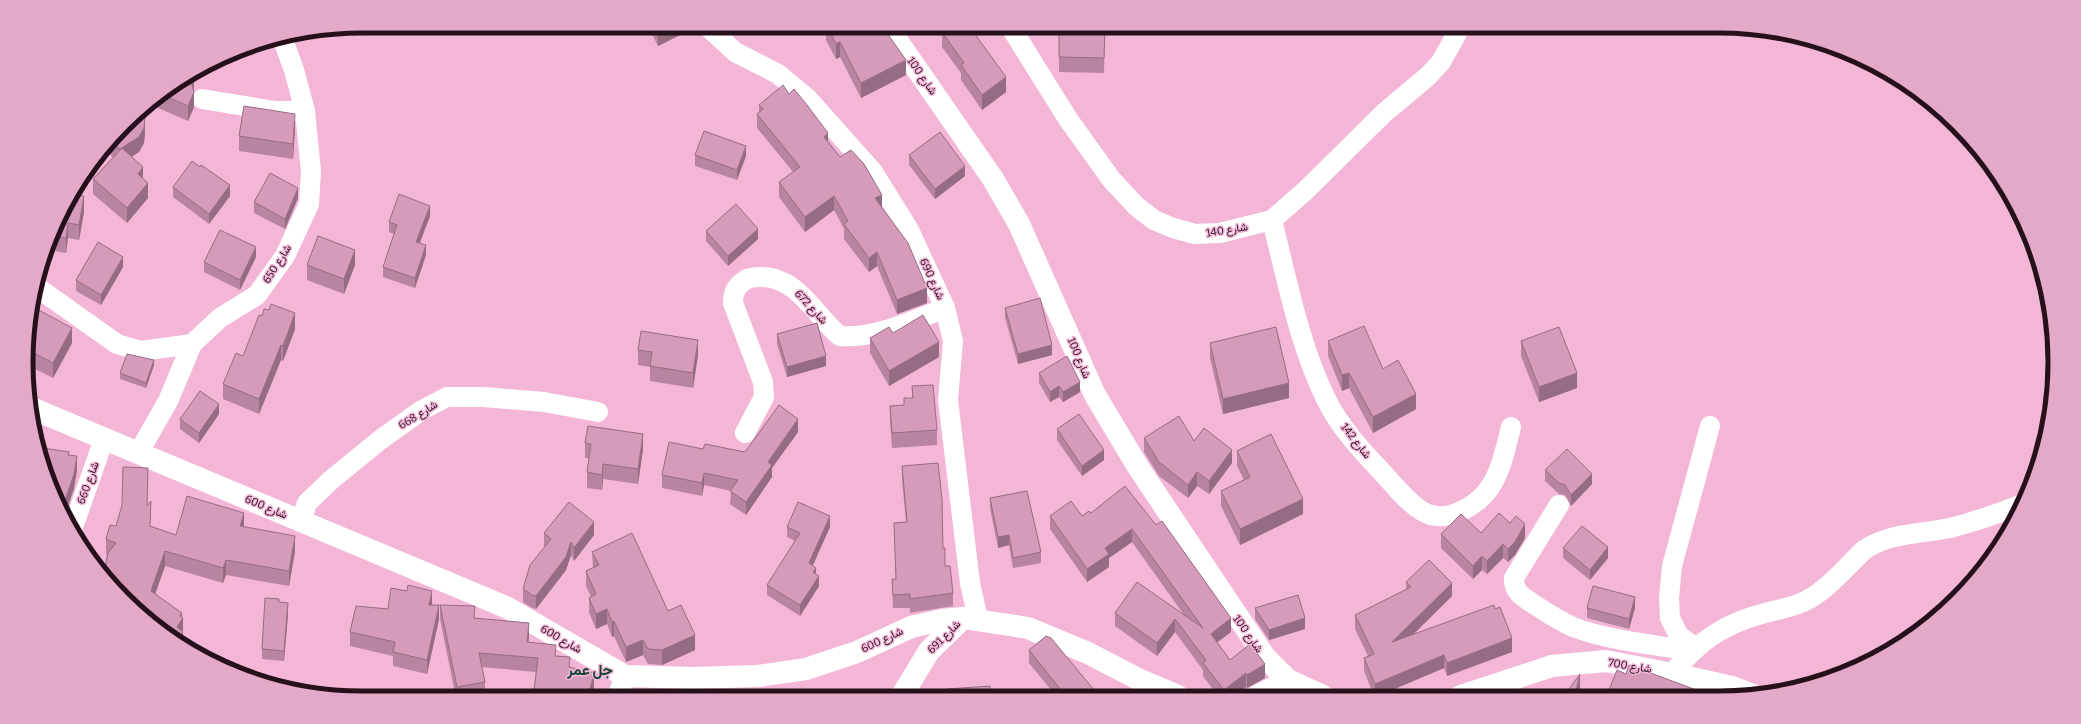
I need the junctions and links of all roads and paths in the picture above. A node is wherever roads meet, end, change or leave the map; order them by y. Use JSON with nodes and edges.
{"nodes":[{"id":1,"x":715,"y":33,"type":"edge"},
{"id":2,"x":893,"y":33,"type":"edge"},
{"id":3,"x":1014,"y":33,"type":"edge"},
{"id":4,"x":1457,"y":33,"type":"edge"},
{"id":5,"x":284,"y":42,"type":"edge"},
{"id":6,"x":202,"y":99,"type":"dead end"},
{"id":7,"x":305,"y":111,"type":"junction"},
{"id":8,"x":1272,"y":220,"type":"junction"},
{"id":9,"x":41,"y":290,"type":"edge"},
{"id":10,"x":945,"y":308,"type":"junction"},
{"id":11,"x":192,"y":344,"type":"junction"},
{"id":12,"x":37,"y":410,"type":"edge"},
{"id":13,"x":598,"y":412,"type":"dead end"},
{"id":14,"x":1710,"y":426,"type":"dead end"},
{"id":15,"x":1511,"y":427,"type":"dead end"},
{"id":16,"x":744,"y":433,"type":"dead end"},
{"id":17,"x":104,"y":439,"type":"junction"},
{"id":18,"x":139,"y":452,"type":"junction"},
{"id":19,"x":1560,"y":505,"type":"dead end"},
{"id":20,"x":2015,"y":507,"type":"edge"},
{"id":21,"x":75,"y":522,"type":"edge"},
{"id":22,"x":301,"y":522,"type":"junction"},
{"id":23,"x":970,"y":619,"type":"junction"},
{"id":24,"x":1693,"y":649,"type":"junction"},
{"id":25,"x":1672,"y":673,"type":"junction"},
{"id":26,"x":625,"y":676,"type":"junction"},
{"id":27,"x":1290,"y":688,"type":"edge"},
{"id":28,"x":1740,"y":690,"type":"edge"},
{"id":29,"x":620,"y":691,"type":"edge"},
{"id":30,"x":905,"y":691,"type":"edge"},
{"id":31,"x":1166,"y":691,"type":"edge"},
{"id":32,"x":1278,"y":691,"type":"edge"},
{"id":33,"x":1302,"y":691,"type":"edge"},
{"id":34,"x":1476,"y":691,"type":"edge"}],
"edges":[{"from":1,"to":10,"type":"street","name":"شارع 690"},
{"from":2,"to":27,"type":"main road","name":"شارع 100"},
{"from":3,"to":8,"type":"street","name":"شارع 140"},
{"from":4,"to":8,"type":"street","name":"شارع 140"},
{"from":5,"to":7,"type":"street","name":"شارع 650"},
{"from":6,"to":7,"type":"street"},
{"from":7,"to":11,"type":"street","name":"شارع 650"},
{"from":8,"to":15,"type":"street","name":"شارع 142"},
{"from":9,"to":11,"type":"street"},
{"from":10,"to":16,"type":"street","name":"شارع 672"},
{"from":10,"to":23,"type":"street","name":"شارع 690"},
{"from":11,"to":18,"type":"street","name":"شارع 650"},
{"from":12,"to":17,"type":"main road","name":"شارع 600"},
{"from":13,"to":22,"type":"street","name":"شارع 668"},
{"from":14,"to":24,"type":"street"},
{"from":17,"to":18,"type":"main road","name":"شارع 600"},
{"from":17,"to":21,"type":"street","name":"شارع 660"},
{"from":18,"to":22,"type":"main road","name":"شارع 600"},
{"from":19,"to":24,"type":"street"},
{"from":20,"to":24,"type":"street"},
{"from":22,"to":26,"type":"main road","name":"شارع 600"},
{"from":23,"to":26,"type":"main road","name":"شارع 600"},
{"from":23,"to":30,"type":"main road","name":"شارع 691"},
{"from":23,"to":31,"type":"main road","name":"شارع 600"},
{"from":24,"to":25,"type":"street"},
{"from":25,"to":28,"type":"main road","name":"شارع 700"},
{"from":25,"to":34,"type":"main road","name":"شارع 700"},
{"from":26,"to":29,"type":"street"},
{"from":27,"to":32,"type":"main road"},
{"from":27,"to":33,"type":"main road"}]}
